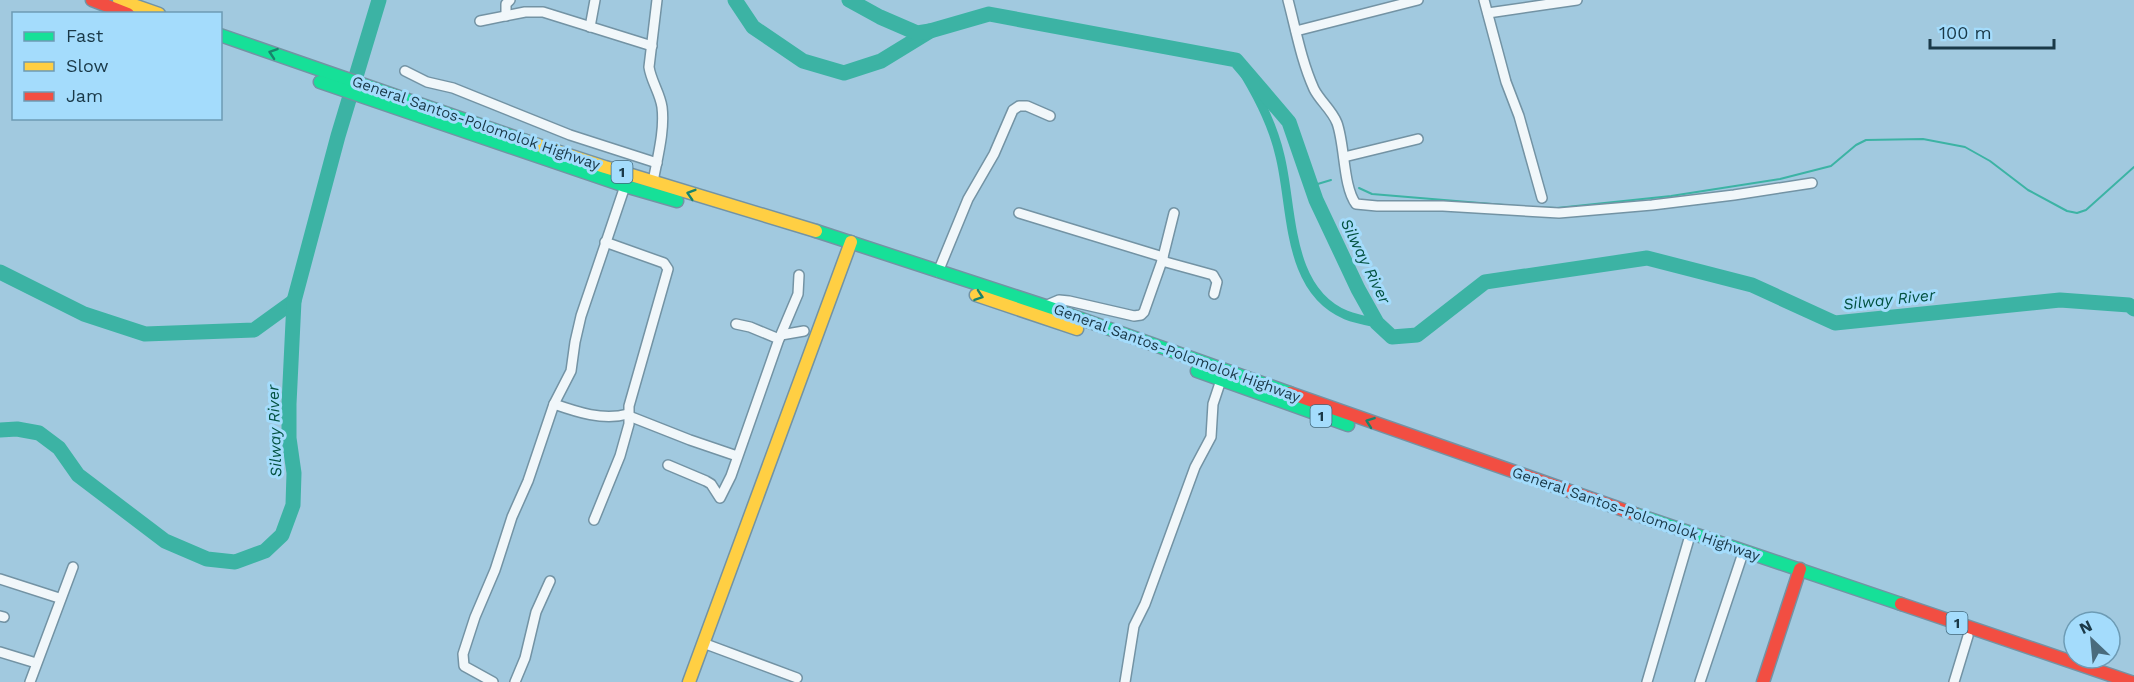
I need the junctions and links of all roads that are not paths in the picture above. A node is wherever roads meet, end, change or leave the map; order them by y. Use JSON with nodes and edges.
{"nodes":[{"id":1,"x":92,"y":0,"type":"edge"},
{"id":2,"x":119,"y":0,"type":"edge"},
{"id":3,"x":510,"y":0,"type":"edge"},
{"id":4,"x":595,"y":0,"type":"edge"},
{"id":5,"x":657,"y":0,"type":"edge"},
{"id":6,"x":1288,"y":0,"type":"edge"},
{"id":7,"x":1418,"y":0,"type":"edge"},
{"id":8,"x":1484,"y":0,"type":"edge"},
{"id":9,"x":1577,"y":0,"type":"edge"},
{"id":10,"x":123,"y":12,"type":"edge"},
{"id":11,"x":153,"y":12,"type":"edge"},
{"id":12,"x":1488,"y":13,"type":"junction"},
{"id":13,"x":506,"y":16,"type":"junction"},
{"id":14,"x":480,"y":21,"type":"dead end"},
{"id":15,"x":590,"y":27,"type":"junction"},
{"id":16,"x":1296,"y":31,"type":"junction"},
{"id":17,"x":222,"y":36,"type":"edge"},
{"id":18,"x":652,"y":46,"type":"junction"},
{"id":19,"x":222,"y":47,"type":"edge"},
{"id":20,"x":405,"y":71,"type":"dead end"},
{"id":21,"x":323,"y":77,"type":"junction"},
{"id":22,"x":377,"y":97,"type":"junction"},
{"id":23,"x":1050,"y":116,"type":"dead end"},
{"id":24,"x":1418,"y":139,"type":"dead end"},
{"id":25,"x":1344,"y":157,"type":"junction"},
{"id":26,"x":657,"y":163,"type":"junction"},
{"id":27,"x":653,"y":182,"type":"junction"},
{"id":28,"x":1812,"y":183,"type":"dead end"},
{"id":29,"x":625,"y":186,"type":"junction"},
{"id":30,"x":1542,"y":198,"type":"dead end"},
{"id":31,"x":1019,"y":213,"type":"dead end"},
{"id":32,"x":1174,"y":213,"type":"dead end"},
{"id":33,"x":605,"y":242,"type":"junction"},
{"id":34,"x":850,"y":247,"type":"junction"},
{"id":35,"x":1162,"y":259,"type":"junction"},
{"id":36,"x":938,"y":272,"type":"junction"},
{"id":37,"x":799,"y":275,"type":"dead end"},
{"id":38,"x":1214,"y":294,"type":"dead end"},
{"id":39,"x":1045,"y":306,"type":"junction"},
{"id":40,"x":736,"y":324,"type":"dead end"},
{"id":41,"x":804,"y":331,"type":"dead end"},
{"id":42,"x":780,"y":337,"type":"junction"},
{"id":43,"x":1221,"y":380,"type":"junction"},
{"id":44,"x":554,"y":404,"type":"junction"},
{"id":45,"x":628,"y":415,"type":"junction"},
{"id":46,"x":737,"y":456,"type":"junction"},
{"id":47,"x":668,"y":465,"type":"dead end"},
{"id":48,"x":594,"y":520,"type":"dead end"},
{"id":49,"x":1690,"y":536,"type":"junction"},
{"id":50,"x":1742,"y":554,"type":"junction"},
{"id":51,"x":73,"y":567,"type":"dead end"},
{"id":52,"x":1799,"y":573,"type":"junction"},
{"id":53,"x":0,"y":579,"type":"edge"},
{"id":54,"x":550,"y":581,"type":"dead end"},
{"id":55,"x":59,"y":598,"type":"junction"},
{"id":56,"x":1968,"y":636,"type":"junction"},
{"id":57,"x":703,"y":643,"type":"junction"},
{"id":58,"x":0,"y":652,"type":"edge"},
{"id":59,"x":36,"y":663,"type":"junction"},
{"id":60,"x":797,"y":678,"type":"dead end"},
{"id":61,"x":30,"y":682,"type":"edge"},
{"id":62,"x":493,"y":682,"type":"edge"},
{"id":63,"x":515,"y":682,"type":"edge"},
{"id":64,"x":689,"y":682,"type":"edge"},
{"id":65,"x":1125,"y":682,"type":"edge"},
{"id":66,"x":1647,"y":682,"type":"edge"},
{"id":67,"x":1700,"y":682,"type":"edge"},
{"id":68,"x":1763,"y":682,"type":"edge"},
{"id":69,"x":1954,"y":682,"type":"edge"},
{"id":70,"x":2103,"y":682,"type":"edge"},
{"id":71,"x":2131,"y":682,"type":"edge"}],
"edges":[{"from":1,"to":10,"type":"main road"},
{"from":2,"to":11,"type":"main road"},
{"from":3,"to":13,"type":"street"},
{"from":4,"to":15,"type":"street"},
{"from":5,"to":18,"type":"street"},
{"from":6,"to":16,"type":"street"},
{"from":7,"to":16,"type":"street"},
{"from":8,"to":12,"type":"street"},
{"from":9,"to":12,"type":"street"},
{"from":12,"to":30,"type":"street"},
{"from":13,"to":14,"type":"street"},
{"from":13,"to":15,"type":"street"},
{"from":15,"to":18,"type":"street"},
{"from":16,"to":25,"type":"street"},
{"from":21,"to":17,"type":"main road","number":"1","one_way":true},
{"from":18,"to":26,"type":"street"},
{"from":19,"to":21,"type":"main road","number":"1"},
{"from":20,"to":26,"type":"street"},
{"from":21,"to":22,"type":"main road","number":"1"},
{"from":22,"to":27,"type":"main road","name":"General Santos-Polomolok Highway","number":"1"},
{"from":22,"to":29,"type":"main road","number":"1"},
{"from":23,"to":36,"type":"street"},
{"from":24,"to":25,"type":"street"},
{"from":25,"to":28,"type":"street"},
{"from":26,"to":27,"type":"street"},
{"from":34,"to":27,"type":"main road","name":"General Santos-Polomolok Highway","number":"1","one_way":true},
{"from":29,"to":33,"type":"street"},
{"from":29,"to":34,"type":"main road","number":"1"},
{"from":31,"to":35,"type":"street"},
{"from":32,"to":35,"type":"street"},
{"from":33,"to":44,"type":"street"},
{"from":33,"to":45,"type":"street"},
{"from":34,"to":36,"type":"main road","name":"General Santos-Polomolok Highway","number":"1"},
{"from":34,"to":43,"type":"main road","number":"1","one_way":true},
{"from":34,"to":57,"type":"main road"},
{"from":35,"to":38,"type":"street"},
{"from":35,"to":39,"type":"street"},
{"from":36,"to":39,"type":"main road","name":"General Santos-Polomolok Highway","number":"1"},
{"from":37,"to":42,"type":"street"},
{"from":49,"to":39,"type":"main road","name":"General Santos-Polomolok Highway","number":"1","one_way":true},
{"from":40,"to":42,"type":"street"},
{"from":41,"to":42,"type":"street"},
{"from":42,"to":46,"type":"street"},
{"from":43,"to":49,"type":"main road","number":"1"},
{"from":43,"to":65,"type":"street"},
{"from":44,"to":45,"type":"street"},
{"from":44,"to":62,"type":"street"},
{"from":45,"to":46,"type":"street"},
{"from":45,"to":48,"type":"street"},
{"from":46,"to":47,"type":"street"},
{"from":49,"to":50,"type":"main road","number":"1"},
{"from":49,"to":66,"type":"street"},
{"from":50,"to":52,"type":"main road","number":"1"},
{"from":50,"to":67,"type":"street"},
{"from":51,"to":55,"type":"street"},
{"from":52,"to":56,"type":"main road","number":"1"},
{"from":52,"to":68,"type":"main road"},
{"from":52,"to":71,"type":"main road","number":"1"},
{"from":53,"to":55,"type":"street"},
{"from":54,"to":63,"type":"street"},
{"from":55,"to":59,"type":"street"},
{"from":56,"to":69,"type":"street"},
{"from":56,"to":70,"type":"main road","number":"1"},
{"from":57,"to":60,"type":"street"},
{"from":57,"to":64,"type":"main road"},
{"from":58,"to":59,"type":"street"},
{"from":59,"to":61,"type":"street"}]}
